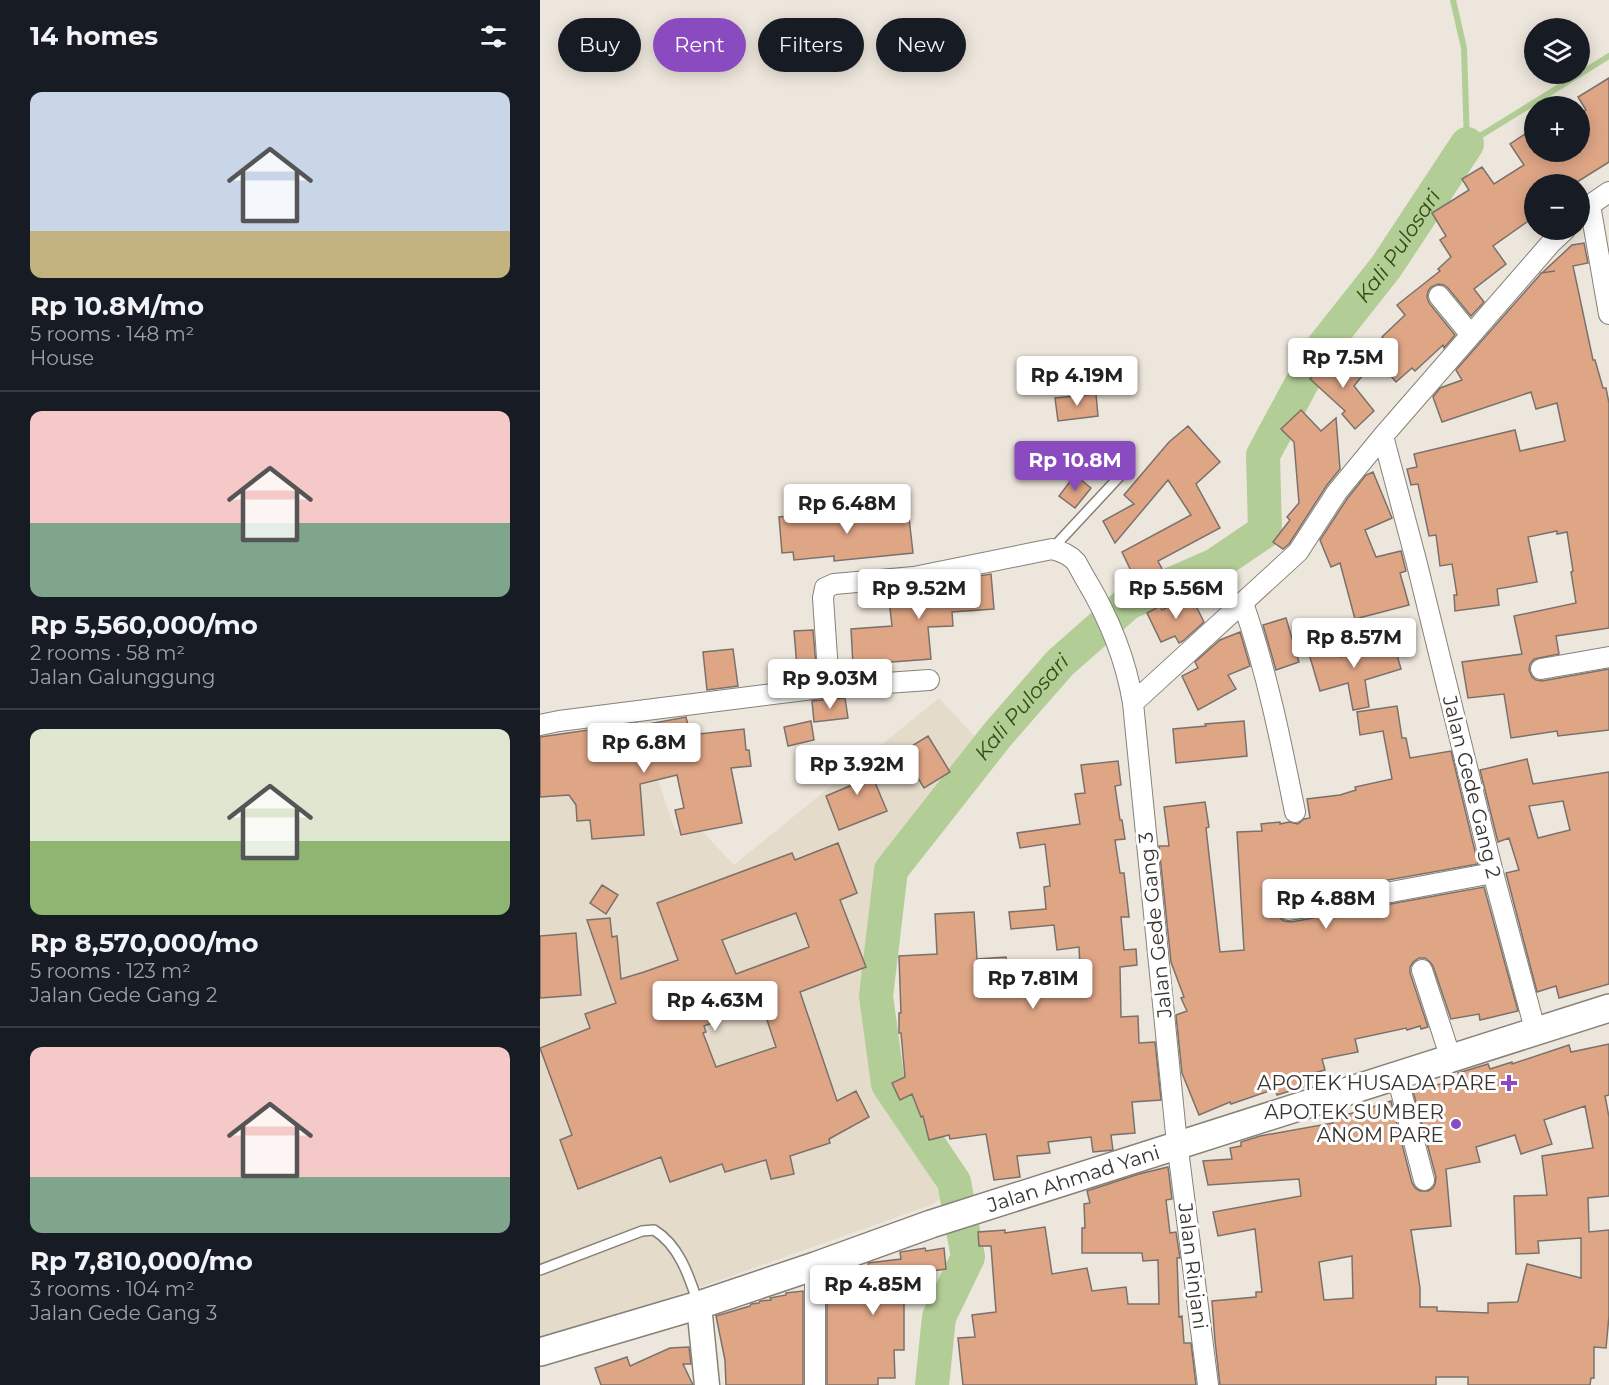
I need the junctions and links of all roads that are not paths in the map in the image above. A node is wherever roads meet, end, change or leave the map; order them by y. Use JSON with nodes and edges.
{"nodes":[{"id":1,"x":1609,"y":192,"type":"edge"},
{"id":2,"x":1590,"y":206,"type":"edge"},
{"id":3,"x":1590,"y":232,"type":"edge"},
{"id":4,"x":1554,"y":240,"type":"edge"},
{"id":5,"x":1439,"y":296,"type":"dead end"},
{"id":6,"x":1609,"y":314,"type":"edge"},
{"id":7,"x":1471,"y":335,"type":"junction"},
{"id":8,"x":1383,"y":436,"type":"junction"},
{"id":9,"x":1119,"y":477,"type":"dead end"},
{"id":10,"x":1064,"y":555,"type":"junction"},
{"id":11,"x":1243,"y":603,"type":"junction"},
{"id":12,"x":1609,"y":657,"type":"edge"},
{"id":13,"x":1541,"y":669,"type":"dead end"},
{"id":14,"x":929,"y":680,"type":"dead end"},
{"id":15,"x":829,"y":687,"type":"junction"},
{"id":16,"x":1133,"y":703,"type":"junction"},
{"id":17,"x":540,"y":725,"type":"edge"},
{"id":18,"x":1295,"y":812,"type":"dead end"},
{"id":19,"x":1492,"y":873,"type":"junction"},
{"id":20,"x":1289,"y":910,"type":"dead end"},
{"id":21,"x":1422,"y":970,"type":"dead end"},
{"id":22,"x":1609,"y":1008,"type":"edge"},
{"id":23,"x":1536,"y":1033,"type":"junction"},
{"id":24,"x":1451,"y":1059,"type":"junction"},
{"id":25,"x":1397,"y":1076,"type":"junction"},
{"id":26,"x":1177,"y":1146,"type":"junction"},
{"id":27,"x":1424,"y":1180,"type":"dead end"},
{"id":28,"x":815,"y":1266,"type":"junction"},
{"id":29,"x":540,"y":1270,"type":"edge"},
{"id":30,"x":699,"y":1305,"type":"junction"},
{"id":31,"x":540,"y":1352,"type":"edge"},
{"id":32,"x":707,"y":1385,"type":"edge"},
{"id":33,"x":815,"y":1385,"type":"edge"},
{"id":34,"x":1208,"y":1385,"type":"edge"}],
"edges":[{"from":1,"to":2,"type":"street"},
{"from":3,"to":6,"type":"street"},
{"from":4,"to":7,"type":"street"},
{"from":5,"to":7,"type":"street"},
{"from":7,"to":8,"type":"street"},
{"from":8,"to":11,"type":"street"},
{"from":8,"to":19,"type":"street","name":"Jalan Gede Gang 2"},
{"from":9,"to":10,"type":"lane"},
{"from":10,"to":15,"type":"street"},
{"from":10,"to":16,"type":"street","name":"Jalan Gede Gang 3"},
{"from":11,"to":16,"type":"street"},
{"from":11,"to":18,"type":"street"},
{"from":12,"to":13,"type":"street"},
{"from":14,"to":15,"type":"street"},
{"from":15,"to":17,"type":"street"},
{"from":16,"to":26,"type":"street","name":"Jalan Gede Gang 3"},
{"from":19,"to":20,"type":"street"},
{"from":19,"to":23,"type":"street","name":"Jalan Gede Gang 2"},
{"from":21,"to":24,"type":"street"},
{"from":22,"to":23,"type":"main road","name":"Jalan Ahmad Yani"},
{"from":23,"to":24,"type":"main road","name":"Jalan Ahmad Yani"},
{"from":24,"to":25,"type":"main road","name":"Jalan Ahmad Yani"},
{"from":25,"to":26,"type":"main road","name":"Jalan Ahmad Yani"},
{"from":25,"to":27,"type":"street"},
{"from":26,"to":28,"type":"main road","name":"Jalan Ahmad Yani"},
{"from":26,"to":34,"type":"street","name":"Jalan Rinjani"},
{"from":28,"to":30,"type":"main road","name":"Jalan Ahmad Yani"},
{"from":28,"to":33,"type":"street"},
{"from":29,"to":30,"type":"lane"},
{"from":30,"to":31,"type":"main road","name":"Jalan Ahmad Yani"},
{"from":30,"to":32,"type":"street"}]}
